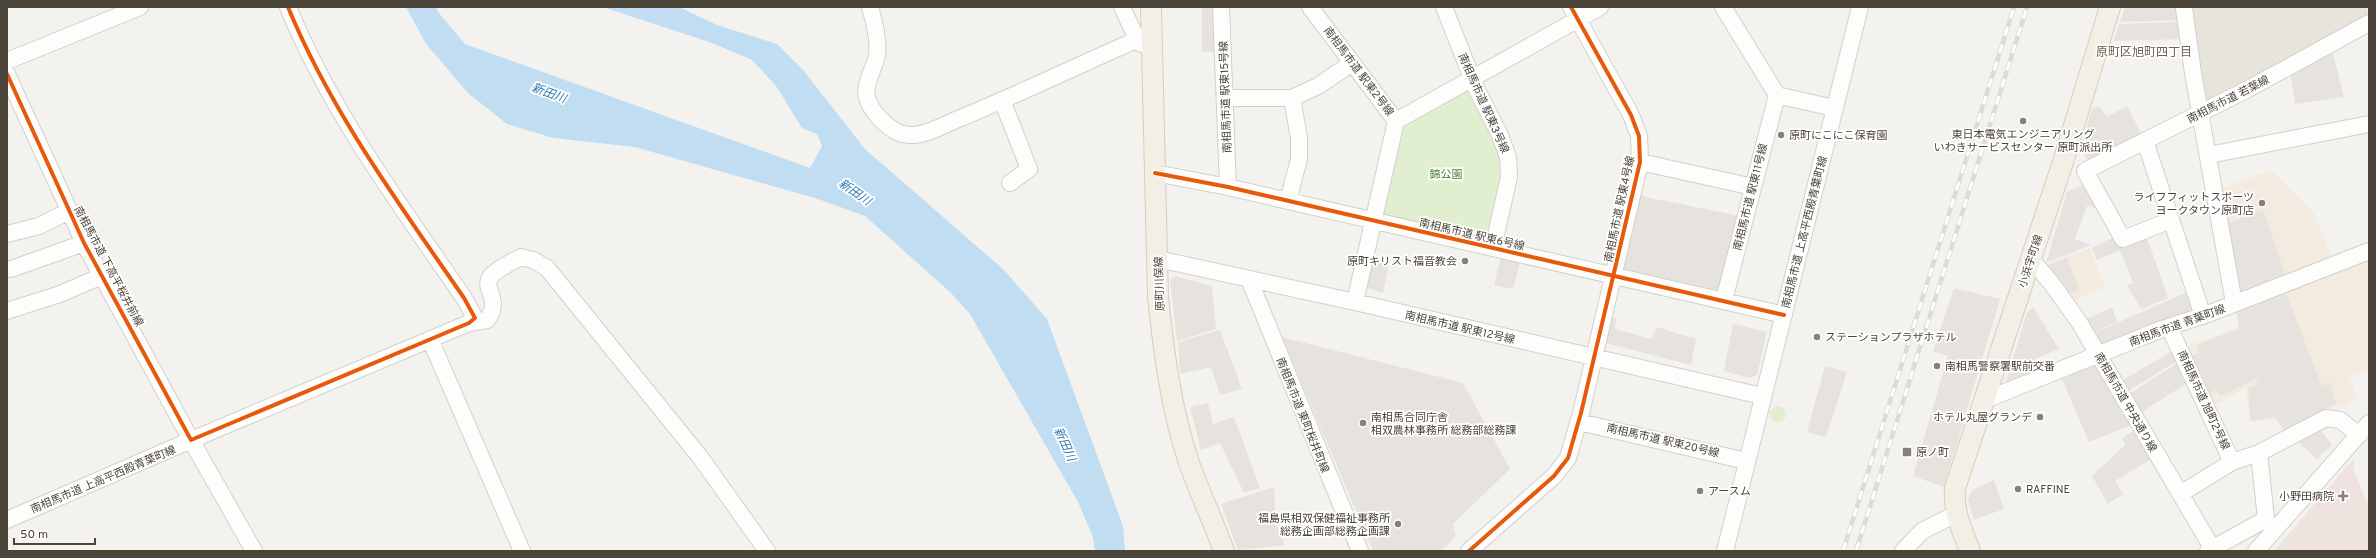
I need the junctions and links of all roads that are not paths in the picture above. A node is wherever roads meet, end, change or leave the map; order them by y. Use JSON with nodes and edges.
{"nodes":[{"id":1,"x":140,"y":7,"type":"edge"},
{"id":2,"x":288,"y":7,"type":"edge"},
{"id":3,"x":870,"y":7,"type":"edge"},
{"id":4,"x":1122,"y":7,"type":"edge"},
{"id":5,"x":1151,"y":7,"type":"edge"},
{"id":6,"x":1221,"y":7,"type":"edge"},
{"id":7,"x":1310,"y":7,"type":"edge"},
{"id":8,"x":1444,"y":7,"type":"edge"},
{"id":9,"x":1600,"y":7,"type":"edge"},
{"id":10,"x":1724,"y":7,"type":"edge"},
{"id":11,"x":1860,"y":7,"type":"edge"},
{"id":12,"x":2110,"y":7,"type":"edge"},
{"id":13,"x":2184,"y":8,"type":"dead end"},
{"id":14,"x":1575,"y":13,"type":"edge"},
{"id":15,"x":2369,"y":23,"type":"edge"},
{"id":16,"x":1151,"y":47,"type":"junction"},
{"id":17,"x":7,"y":61,"type":"edge"},
{"id":18,"x":1352,"y":63,"type":"junction"},
{"id":19,"x":7,"y":74,"type":"edge"},
{"id":20,"x":1472,"y":78,"type":"junction"},
{"id":21,"x":1777,"y":95,"type":"junction"},
{"id":22,"x":1226,"y":98,"type":"junction"},
{"id":23,"x":1292,"y":98,"type":"junction"},
{"id":24,"x":1002,"y":100,"type":"junction"},
{"id":25,"x":1834,"y":108,"type":"junction"},
{"id":26,"x":2200,"y":113,"type":"junction"},
{"id":27,"x":1396,"y":121,"type":"junction"},
{"id":28,"x":2369,"y":124,"type":"edge"},
{"id":29,"x":2145,"y":141,"type":"junction"},
{"id":30,"x":2209,"y":155,"type":"junction"},
{"id":31,"x":1640,"y":162,"type":"junction"},
{"id":32,"x":2062,"y":165,"type":"junction"},
{"id":33,"x":2085,"y":171,"type":"junction"},
{"id":34,"x":1155,"y":173,"type":"junction"},
{"id":35,"x":1010,"y":183,"type":"dead end"},
{"id":36,"x":1228,"y":187,"type":"junction"},
{"id":37,"x":1753,"y":187,"type":"junction"},
{"id":38,"x":1288,"y":201,"type":"junction"},
{"id":39,"x":69,"y":211,"type":"junction"},
{"id":40,"x":1372,"y":220,"type":"junction"},
{"id":41,"x":2170,"y":220,"type":"junction"},
{"id":42,"x":7,"y":234,"type":"edge"},
{"id":43,"x":84,"y":243,"type":"junction"},
{"id":44,"x":1493,"y":248,"type":"junction"},
{"id":45,"x":2369,"y":251,"type":"edge"},
{"id":46,"x":1158,"y":259,"type":"junction"},
{"id":47,"x":2031,"y":259,"type":"junction"},
{"id":48,"x":11,"y":269,"type":"dead end"},
{"id":49,"x":102,"y":276,"type":"junction"},
{"id":50,"x":1614,"y":276,"type":"junction"},
{"id":51,"x":1249,"y":279,"type":"junction"},
{"id":52,"x":1724,"y":300,"type":"junction"},
{"id":53,"x":1355,"y":302,"type":"junction"},
{"id":54,"x":2234,"y":303,"type":"junction"},
{"id":55,"x":7,"y":311,"type":"edge"},
{"id":56,"x":1784,"y":315,"type":"junction"},
{"id":57,"x":2203,"y":316,"type":"junction"},
{"id":58,"x":469,"y":324,"type":"junction"},
{"id":59,"x":2169,"y":327,"type":"junction"},
{"id":60,"x":430,"y":339,"type":"junction"},
{"id":61,"x":2099,"y":355,"type":"junction"},
{"id":62,"x":1595,"y":358,"type":"junction"},
{"id":63,"x":1762,"y":396,"type":"junction"},
{"id":64,"x":1985,"y":400,"type":"junction"},
{"id":65,"x":1579,"y":422,"type":"junction"},
{"id":66,"x":2364,"y":429,"type":"edge"},
{"id":67,"x":192,"y":440,"type":"junction"},
{"id":68,"x":2259,"y":453,"type":"junction"},
{"id":69,"x":1746,"y":460,"type":"junction"},
{"id":70,"x":2232,"y":462,"type":"junction"},
{"id":71,"x":2180,"y":494,"type":"junction"},
{"id":72,"x":1956,"y":514,"type":"junction"},
{"id":73,"x":7,"y":520,"type":"edge"},
{"id":74,"x":2270,"y":524,"type":"junction"},
{"id":75,"x":2212,"y":550,"type":"edge"},
{"id":76,"x":254,"y":551,"type":"edge"},
{"id":77,"x":522,"y":551,"type":"edge"},
{"id":78,"x":767,"y":551,"type":"edge"},
{"id":79,"x":1224,"y":551,"type":"edge"},
{"id":80,"x":1360,"y":551,"type":"edge"},
{"id":81,"x":1469,"y":551,"type":"edge"},
{"id":82,"x":1725,"y":551,"type":"edge"},
{"id":83,"x":1903,"y":551,"type":"edge"},
{"id":84,"x":1970,"y":551,"type":"edge"},
{"id":85,"x":2256,"y":551,"type":"edge"}],
"edges":[{"from":1,"to":17,"type":"street"},
{"from":2,"to":58,"type":"street"},
{"from":3,"to":24,"type":"street"},
{"from":4,"to":16,"type":"street"},
{"from":5,"to":16,"type":"main road","name":"原町川俣線"},
{"from":6,"to":22,"type":"street","name":"南相馬市道 駅東15号線"},
{"from":7,"to":18,"type":"street","name":"南相馬市道 駅東2号線"},
{"from":8,"to":20,"type":"street","name":"南相馬市道 駅東3号線"},
{"from":9,"to":14,"type":"street"},
{"from":10,"to":21,"type":"street"},
{"from":11,"to":25,"type":"street","name":"南相馬市道 上高平西殿青葉町線"},
{"from":12,"to":32,"type":"main road","name":"小浜字町線"},
{"from":13,"to":26,"type":"street"},
{"from":14,"to":20,"type":"street"},
{"from":14,"to":31,"type":"street","name":"南相馬市道 駅東4号線"},
{"from":15,"to":26,"type":"street","name":"南相馬市道 若葉線"},
{"from":16,"to":24,"type":"street"},
{"from":16,"to":34,"type":"main road","name":"原町川俣線"},
{"from":18,"to":23,"type":"street"},
{"from":18,"to":27,"type":"street","name":"南相馬市道 駅東2号線"},
{"from":19,"to":39,"type":"street","name":"南相馬市道 下高平桜井前線"},
{"from":20,"to":27,"type":"street"},
{"from":20,"to":44,"type":"street","name":"南相馬市道 駅東3号線"},
{"from":21,"to":25,"type":"street"},
{"from":21,"to":37,"type":"street","name":"南相馬市道 駅東11号線"},
{"from":22,"to":23,"type":"street"},
{"from":22,"to":36,"type":"street","name":"南相馬市道 駅東15号線"},
{"from":23,"to":38,"type":"street"},
{"from":24,"to":35,"type":"street"},
{"from":25,"to":56,"type":"street","name":"南相馬市道 上高平西殿青葉町線"},
{"from":26,"to":29,"type":"street","name":"南相馬市道 若葉線"},
{"from":26,"to":30,"type":"street"},
{"from":27,"to":40,"type":"street","name":"南相馬市道 駅東2号線"},
{"from":28,"to":30,"type":"street"},
{"from":29,"to":33,"type":"street","name":"南相馬市道 若葉線"},
{"from":29,"to":41,"type":"street"},
{"from":30,"to":54,"type":"street"},
{"from":31,"to":37,"type":"street"},
{"from":31,"to":50,"type":"street","name":"南相馬市道 駅東4号線"},
{"from":32,"to":33,"type":"street"},
{"from":32,"to":47,"type":"main road","name":"小浜字町線"},
{"from":33,"to":41,"type":"street"},
{"from":34,"to":36,"type":"street","name":"南相馬市道 駅東6号線"},
{"from":34,"to":46,"type":"main road","name":"原町川俣線"},
{"from":36,"to":38,"type":"street","name":"南相馬市道 駅東6号線"},
{"from":37,"to":52,"type":"street","name":"南相馬市道 駅東11号線"},
{"from":38,"to":40,"type":"street","name":"南相馬市道 駅東6号線"},
{"from":39,"to":42,"type":"street"},
{"from":39,"to":43,"type":"street","name":"南相馬市道 下高平桜井前線"},
{"from":40,"to":44,"type":"street","name":"南相馬市道 駅東6号線"},
{"from":40,"to":53,"type":"street","name":"南相馬市道 駅東2号線"},
{"from":41,"to":57,"type":"street"},
{"from":43,"to":48,"type":"street"},
{"from":43,"to":49,"type":"street","name":"南相馬市道 下高平桜井前線"},
{"from":44,"to":50,"type":"street","name":"南相馬市道 駅東6号線"},
{"from":45,"to":54,"type":"street","name":"南相馬市道 青葉町線"},
{"from":46,"to":51,"type":"street","name":"南相馬市道 駅東12号線"},
{"from":46,"to":79,"type":"main road","name":"原町川俣線"},
{"from":47,"to":61,"type":"street","name":"南相馬市道 中央通り線"},
{"from":47,"to":64,"type":"main road","name":"小浜字町線"},
{"from":49,"to":55,"type":"street"},
{"from":49,"to":67,"type":"street","name":"南相馬市道 下高平桜井前線"},
{"from":50,"to":52,"type":"street","name":"南相馬市道 駅東6号線"},
{"from":50,"to":62,"type":"street","name":"南相馬市道 駅東4号線"},
{"from":51,"to":53,"type":"street","name":"南相馬市道 駅東12号線"},
{"from":51,"to":80,"type":"street","name":"南相馬市道 東町桜井町線"},
{"from":52,"to":56,"type":"street","name":"南相馬市道 駅東6号線"},
{"from":53,"to":62,"type":"street","name":"南相馬市道 駅東12号線"},
{"from":54,"to":57,"type":"street","name":"南相馬市道 青葉町線"},
{"from":56,"to":63,"type":"street","name":"南相馬市道 上高平西殿青葉町線"},
{"from":57,"to":59,"type":"street","name":"南相馬市道 青葉町線"},
{"from":58,"to":60,"type":"street","name":"南相馬市道 上高平西殿青葉町線"},
{"from":58,"to":78,"type":"street","name":"南相馬市道 上高平西殿青葉町線"},
{"from":59,"to":61,"type":"street","name":"南相馬市道 青葉町線"},
{"from":59,"to":70,"type":"street","name":"南相馬市道 旭町2号線"},
{"from":60,"to":67,"type":"street","name":"南相馬市道 上高平西殿青葉町線"},
{"from":60,"to":77,"type":"street"},
{"from":61,"to":64,"type":"street","name":"南相馬市道 青葉町線"},
{"from":61,"to":71,"type":"street","name":"南相馬市道 中央通り線"},
{"from":62,"to":63,"type":"street","name":"南相馬市道 駅東12号線"},
{"from":62,"to":65,"type":"street","name":"南相馬市道 駅東4号線"},
{"from":63,"to":69,"type":"street","name":"南相馬市道 上高平西殿青葉町線"},
{"from":64,"to":72,"type":"main road","name":"小浜字町線"},
{"from":65,"to":69,"type":"street","name":"南相馬市道 駅東20号線"},
{"from":65,"to":81,"type":"street","name":"南相馬市道 駅東4号線"},
{"from":66,"to":68,"type":"street"},
{"from":66,"to":74,"type":"street"},
{"from":67,"to":73,"type":"street","name":"南相馬市道 上高平西殿青葉町線"},
{"from":67,"to":76,"type":"street"},
{"from":68,"to":70,"type":"street"},
{"from":68,"to":74,"type":"street"},
{"from":69,"to":82,"type":"street","name":"南相馬市道 上高平西殿青葉町線"},
{"from":70,"to":71,"type":"street","name":"南相馬市道 旭町2号線"},
{"from":71,"to":75,"type":"street","name":"南相馬市道 中央通り線"},
{"from":72,"to":83,"type":"street"},
{"from":72,"to":84,"type":"main road","name":"小浜字町線"},
{"from":74,"to":75,"type":"street"},
{"from":74,"to":85,"type":"street"}]}
